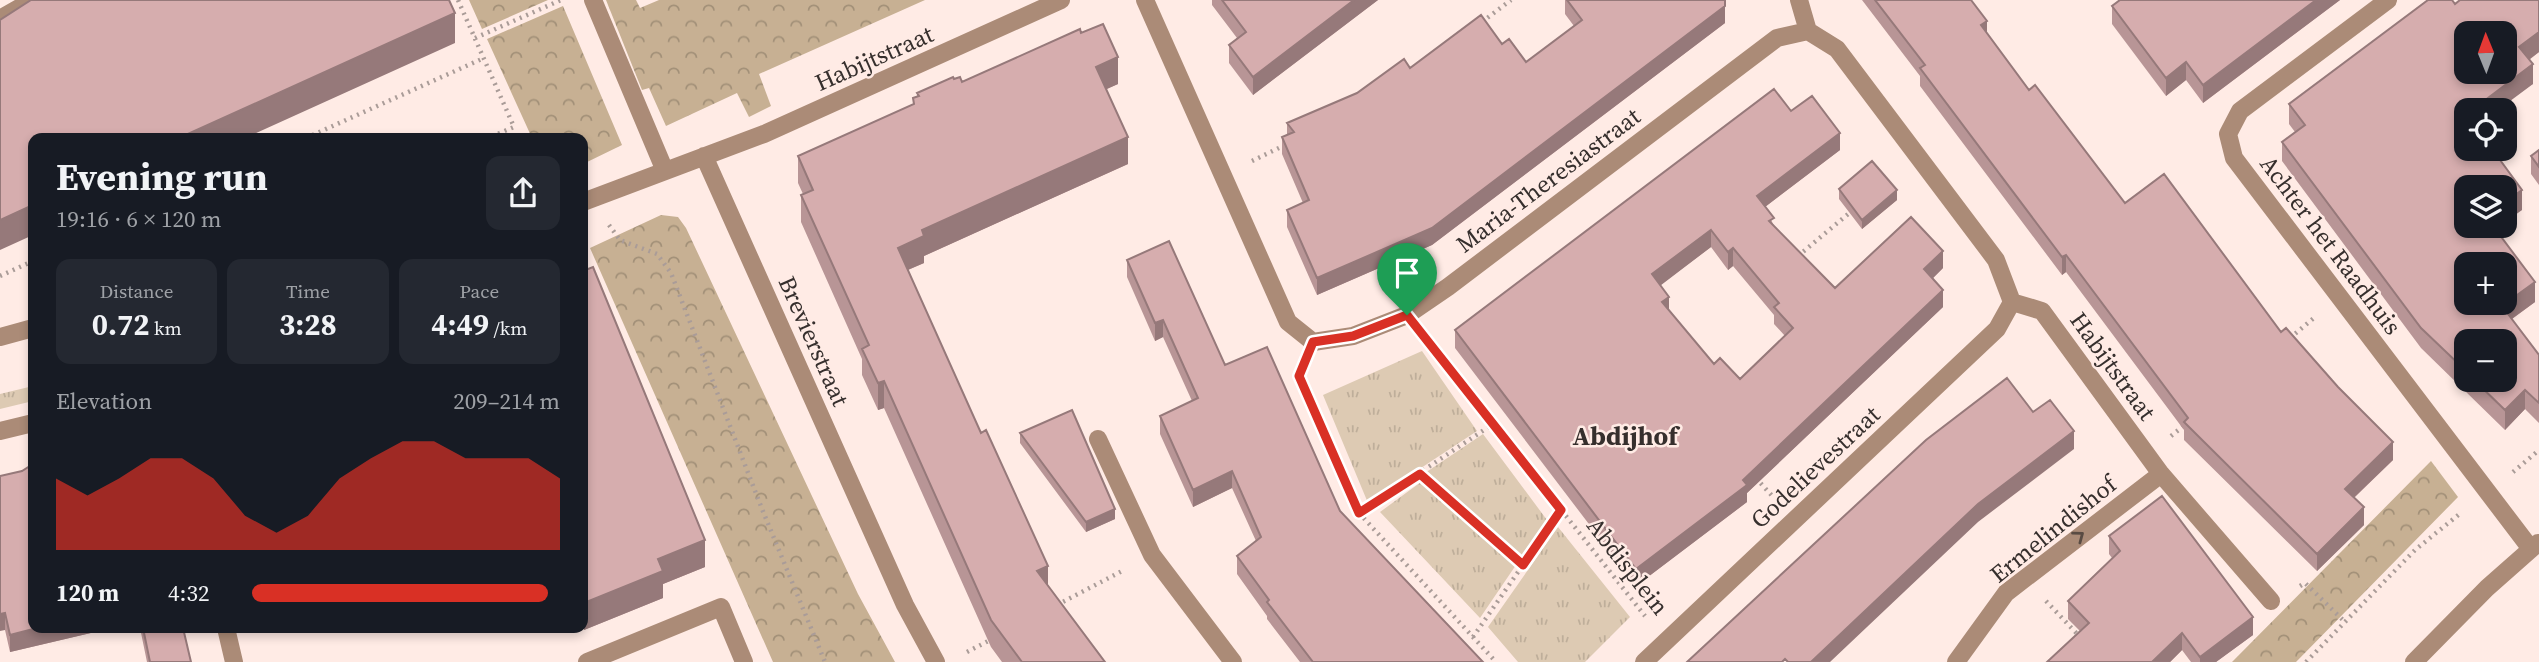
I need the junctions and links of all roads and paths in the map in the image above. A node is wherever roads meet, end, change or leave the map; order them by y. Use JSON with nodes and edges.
{"nodes":[{"id":1,"x":33,"y":0,"type":"edge"},
{"id":2,"x":458,"y":0,"type":"edge"},
{"id":3,"x":561,"y":0,"type":"edge"},
{"id":4,"x":593,"y":0,"type":"edge"},
{"id":5,"x":1062,"y":0,"type":"edge"},
{"id":6,"x":1145,"y":0,"type":"edge"},
{"id":7,"x":1511,"y":0,"type":"edge"},
{"id":8,"x":1799,"y":0,"type":"edge"},
{"id":9,"x":2388,"y":0,"type":"edge"},
{"id":10,"x":0,"y":19,"type":"edge"},
{"id":11,"x":1478,"y":24,"type":"edge"},
{"id":12,"x":1808,"y":31,"type":"junction"},
{"id":13,"x":475,"y":38,"type":"junction"},
{"id":14,"x":484,"y":58,"type":"junction"},
{"id":15,"x":317,"y":133,"type":"edge"},
{"id":16,"x":500,"y":133,"type":"edge"},
{"id":17,"x":1291,"y":142,"type":"edge"},
{"id":18,"x":704,"y":156,"type":"junction"},
{"id":19,"x":665,"y":171,"type":"junction"},
{"id":20,"x":1223,"y":175,"type":"junction"},
{"id":21,"x":588,"y":200,"type":"edge"},
{"id":22,"x":588,"y":201,"type":"edge"},
{"id":23,"x":1853,"y":209,"type":"edge"},
{"id":24,"x":28,"y":263,"type":"edge"},
{"id":25,"x":1790,"y":264,"type":"edge"},
{"id":26,"x":0,"y":276,"type":"edge"},
{"id":27,"x":2012,"y":302,"type":"junction"},
{"id":28,"x":2324,"y":310,"type":"dead end"},
{"id":29,"x":1407,"y":315,"type":"junction"},
{"id":30,"x":28,"y":329,"type":"edge"},
{"id":31,"x":0,"y":337,"type":"edge"},
{"id":32,"x":1313,"y":342,"type":"junction"},
{"id":33,"x":2283,"y":344,"type":"edge"},
{"id":34,"x":2189,"y":421,"type":"edge"},
{"id":35,"x":28,"y":424,"type":"edge"},
{"id":36,"x":1493,"y":424,"type":"junction"},
{"id":37,"x":0,"y":431,"type":"edge"},
{"id":38,"x":1098,"y":439,"type":"dead end"},
{"id":39,"x":2539,"y":450,"type":"edge"},
{"id":40,"x":2148,"y":455,"type":"junction"},
{"id":41,"x":1751,"y":473,"type":"edge"},
{"id":42,"x":1420,"y":474,"type":"junction"},
{"id":43,"x":2161,"y":474,"type":"junction"},
{"id":44,"x":2488,"y":492,"type":"junction"},
{"id":45,"x":1561,"y":510,"type":"junction"},
{"id":46,"x":1359,"y":513,"type":"junction"},
{"id":47,"x":1794,"y":519,"type":"junction"},
{"id":48,"x":2535,"y":546,"type":"edge"},
{"id":49,"x":1153,"y":555,"type":"junction"},
{"id":50,"x":1523,"y":565,"type":"junction"},
{"id":51,"x":2024,"y":578,"type":"junction"},
{"id":52,"x":2271,"y":601,"type":"joint"},
{"id":53,"x":1057,"y":605,"type":"edge"},
{"id":54,"x":2345,"y":622,"type":"junction"},
{"id":55,"x":227,"y":633,"type":"edge"},
{"id":56,"x":997,"y":637,"type":"edge"},
{"id":57,"x":1473,"y":637,"type":"junction"},
{"id":58,"x":1665,"y":642,"type":"junction"},
{"id":59,"x":2085,"y":643,"type":"edge"},
{"id":60,"x":961,"y":656,"type":"dead end"},
{"id":61,"x":234,"y":662,"type":"edge"},
{"id":62,"x":587,"y":662,"type":"edge"},
{"id":63,"x":744,"y":662,"type":"edge"},
{"id":64,"x":825,"y":662,"type":"edge"},
{"id":65,"x":936,"y":662,"type":"edge"},
{"id":66,"x":1233,"y":662,"type":"edge"},
{"id":67,"x":1496,"y":662,"type":"edge"},
{"id":68,"x":1644,"y":662,"type":"edge"},
{"id":69,"x":1956,"y":662,"type":"edge"},
{"id":70,"x":2306,"y":662,"type":"edge"},
{"id":71,"x":2414,"y":662,"type":"edge"}],
"edges":[{"from":1,"to":10,"type":"street"},
{"from":2,"to":13,"type":"path"},
{"from":3,"to":13,"type":"path"},
{"from":4,"to":19,"type":"street"},
{"from":5,"to":18,"type":"street","name":"Habijtstraat"},
{"from":6,"to":20,"type":"street"},
{"from":7,"to":11,"type":"path"},
{"from":8,"to":12,"type":"street"},
{"from":9,"to":44,"type":"street","name":"Achter het Raadhuis"},
{"from":12,"to":27,"type":"street"},
{"from":12,"to":29,"type":"street","name":"Maria-Theresiastraat"},
{"from":13,"to":14,"type":"path"},
{"from":14,"to":15,"type":"path"},
{"from":14,"to":16,"type":"path"},
{"from":17,"to":20,"type":"path"},
{"from":18,"to":19,"type":"street"},
{"from":18,"to":65,"type":"street","name":"Brevierstraat"},
{"from":19,"to":21,"type":"street"},
{"from":20,"to":32,"type":"street"},
{"from":22,"to":64,"type":"path"},
{"from":23,"to":25,"type":"path"},
{"from":24,"to":26,"type":"path"},
{"from":27,"to":40,"type":"street","name":"Habijtstraat"},
{"from":27,"to":47,"type":"street","name":"Godelievestraat"},
{"from":28,"to":33,"type":"path"},
{"from":29,"to":32,"type":"street","name":"Maria-Theresiastraat"},
{"from":29,"to":36,"type":"path","name":"Abdisplein"},
{"from":30,"to":31,"type":"street"},
{"from":32,"to":46,"type":"path"},
{"from":34,"to":40,"type":"path"},
{"from":35,"to":37,"type":"street"},
{"from":36,"to":42,"type":"path"},
{"from":36,"to":45,"type":"path","name":"Abdisplein"},
{"from":38,"to":49,"type":"street"},
{"from":39,"to":44,"type":"path"},
{"from":40,"to":43,"type":"street","name":"Habijtstraat"},
{"from":41,"to":47,"type":"path"},
{"from":42,"to":46,"type":"path"},
{"from":42,"to":50,"type":"path"},
{"from":51,"to":43,"type":"street","name":"Ermelindishof","one_way":true},
{"from":43,"to":52,"type":"street","name":"Habijtstraat"},
{"from":44,"to":48,"type":"street","name":"Achter het Raadhuis"},
{"from":44,"to":54,"type":"path"},
{"from":45,"to":50,"type":"path"},
{"from":45,"to":58,"type":"path","name":"Abdisplein"},
{"from":46,"to":57,"type":"path"},
{"from":47,"to":58,"type":"street","name":"Godelievestraat"},
{"from":48,"to":71,"type":"street"},
{"from":49,"to":53,"type":"path"},
{"from":49,"to":66,"type":"street"},
{"from":50,"to":57,"type":"path"},
{"from":51,"to":59,"type":"path"},
{"from":51,"to":69,"type":"street","name":"Ermelindishof"},
{"from":52,"to":54,"type":"path"},
{"from":54,"to":70,"type":"path"},
{"from":55,"to":61,"type":"street"},
{"from":56,"to":60,"type":"path"},
{"from":57,"to":67,"type":"path"},
{"from":58,"to":68,"type":"street","name":"Godelievestraat"},
{"from":62,"to":63,"type":"street"}]}
